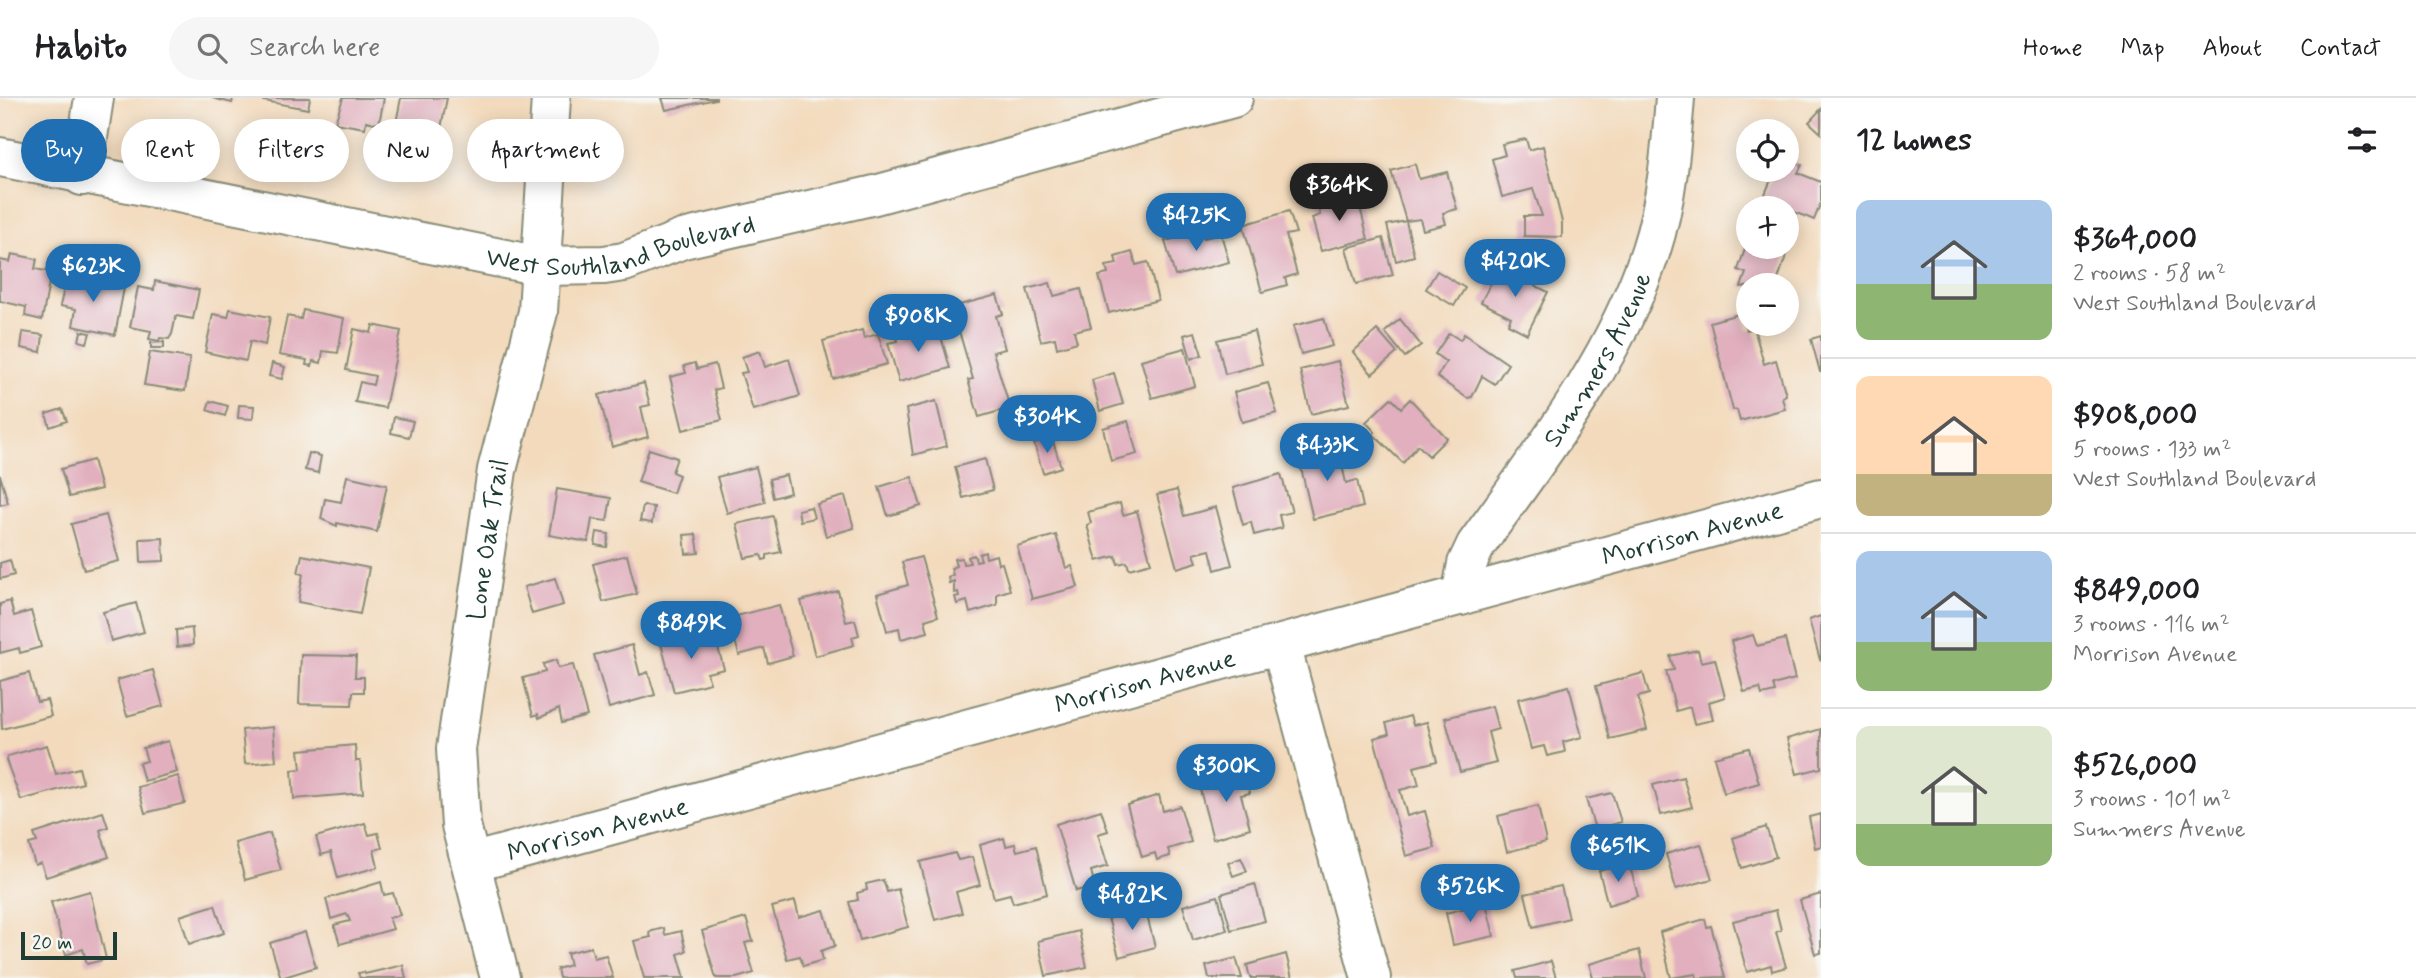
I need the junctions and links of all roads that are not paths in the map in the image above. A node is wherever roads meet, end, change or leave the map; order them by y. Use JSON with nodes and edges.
{"nodes":[{"id":1,"x":94,"y":98,"type":"edge"},
{"id":2,"x":551,"y":98,"type":"edge"},
{"id":3,"x":1233,"y":98,"type":"edge"},
{"id":4,"x":1675,"y":98,"type":"edge"},
{"id":5,"x":91,"y":119,"type":"edge"},
{"id":6,"x":0,"y":157,"type":"edge"},
{"id":7,"x":21,"y":162,"type":"edge"},
{"id":8,"x":107,"y":181,"type":"edge"},
{"id":9,"x":540,"y":266,"type":"junction"},
{"id":10,"x":1821,"y":498,"type":"edge"},
{"id":11,"x":1461,"y":596,"type":"junction"},
{"id":12,"x":1281,"y":645,"type":"junction"},
{"id":13,"x":471,"y":863,"type":"junction"},
{"id":14,"x":500,"y":978,"type":"edge"},
{"id":15,"x":1371,"y":978,"type":"edge"}],
"edges":[{"from":1,"to":5,"type":"street"},
{"from":2,"to":9,"type":"street","name":"Lone Oak Trail"},
{"from":3,"to":9,"type":"street","name":"West Southland Boulevard"},
{"from":4,"to":11,"type":"street","name":"Summers Avenue"},
{"from":6,"to":7,"type":"street","name":"West Southland Boulevard"},
{"from":8,"to":9,"type":"street","name":"West Southland Boulevard"},
{"from":9,"to":13,"type":"street","name":"Lone Oak Trail"},
{"from":10,"to":11,"type":"street","name":"Morrison Avenue"},
{"from":11,"to":12,"type":"street","name":"Morrison Avenue"},
{"from":12,"to":13,"type":"street","name":"Morrison Avenue"},
{"from":12,"to":15,"type":"street"},
{"from":13,"to":14,"type":"street","name":"Lone Oak Trail"}]}
